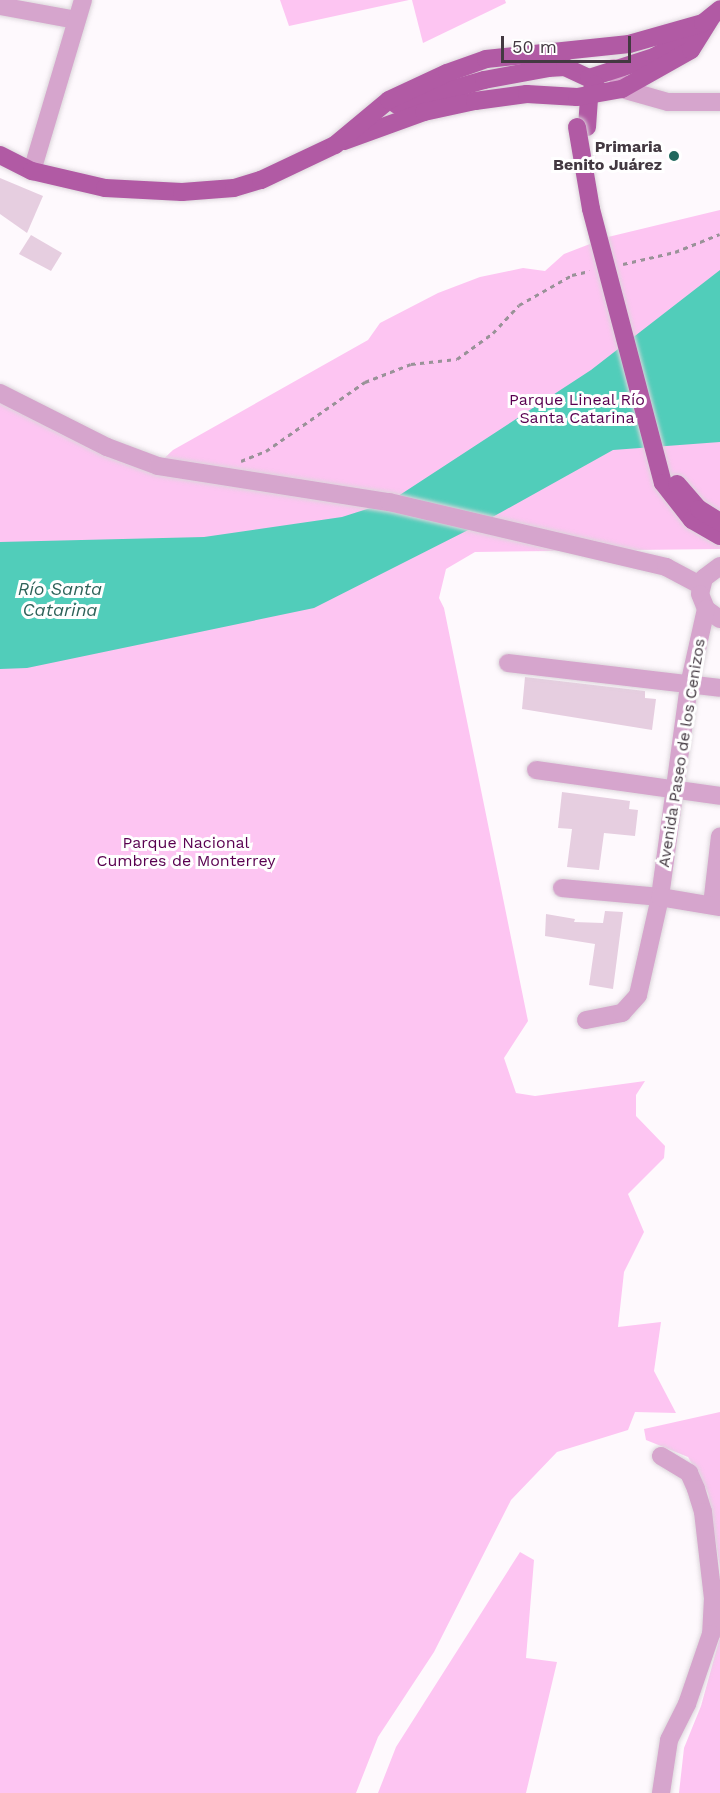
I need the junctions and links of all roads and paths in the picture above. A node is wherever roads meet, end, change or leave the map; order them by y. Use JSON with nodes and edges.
{"nodes":[{"id":1,"x":83,"y":0,"type":"edge"},
{"id":2,"x":0,"y":6,"type":"edge"},
{"id":3,"x":712,"y":16,"type":"edge"},
{"id":4,"x":76,"y":20,"type":"junction"},
{"id":5,"x":608,"y":71,"type":"junction"},
{"id":6,"x":578,"y":75,"type":"junction"},
{"id":7,"x":622,"y":89,"type":"junction"},
{"id":8,"x":583,"y":96,"type":"junction"},
{"id":9,"x":720,"y":102,"type":"edge"},
{"id":10,"x":373,"y":111,"type":"junction"},
{"id":11,"x":582,"y":127,"type":"junction"},
{"id":12,"x":335,"y":145,"type":"junction"},
{"id":13,"x":0,"y":155,"type":"edge"},
{"id":14,"x":32,"y":171,"type":"junction"},
{"id":15,"x":720,"y":234,"type":"edge"},
{"id":16,"x":618,"y":265,"type":"dead end"},
{"id":17,"x":595,"y":270,"type":"dead end"},
{"id":18,"x":0,"y":393,"type":"edge"},
{"id":19,"x":220,"y":476,"type":"junction"},
{"id":20,"x":720,"y":522,"type":"edge"},
{"id":21,"x":720,"y":536,"type":"edge"},
{"id":22,"x":720,"y":566,"type":"edge"},
{"id":23,"x":701,"y":586,"type":"junction"},
{"id":24,"x":713,"y":614,"type":"edge"},
{"id":25,"x":508,"y":663,"type":"dead end"},
{"id":26,"x":689,"y":685,"type":"junction"},
{"id":27,"x":720,"y":688,"type":"edge"},
{"id":28,"x":536,"y":770,"type":"dead end"},
{"id":29,"x":674,"y":789,"type":"junction"},
{"id":30,"x":720,"y":796,"type":"edge"},
{"id":31,"x":720,"y":836,"type":"edge"},
{"id":32,"x":562,"y":888,"type":"dead end"},
{"id":33,"x":660,"y":897,"type":"junction"},
{"id":34,"x":716,"y":906,"type":"edge"},
{"id":35,"x":586,"y":1020,"type":"dead end"},
{"id":36,"x":661,"y":1456,"type":"dead end"},
{"id":37,"x":661,"y":1793,"type":"edge"}],
"edges":[{"from":1,"to":4,"type":"street"},
{"from":2,"to":4,"type":"street"},
{"from":3,"to":5,"type":"main road"},
{"from":3,"to":7,"type":"main road"},
{"from":3,"to":10,"type":"main road"},
{"from":4,"to":14,"type":"street"},
{"from":5,"to":6,"type":"main road"},
{"from":5,"to":7,"type":"street"},
{"from":5,"to":8,"type":"main road"},
{"from":6,"to":8,"type":"main road"},
{"from":6,"to":10,"type":"main road"},
{"from":7,"to":8,"type":"main road"},
{"from":7,"to":9,"type":"street"},
{"from":8,"to":11,"type":"main road"},
{"from":8,"to":12,"type":"main road"},
{"from":10,"to":12,"type":"main road"},
{"from":11,"to":20,"type":"main road","bridge":true},
{"from":11,"to":21,"type":"main road","bridge":true},
{"from":12,"to":14,"type":"main road"},
{"from":13,"to":14,"type":"main road"},
{"from":15,"to":16,"type":"path"},
{"from":17,"to":19,"type":"path"},
{"from":18,"to":19,"type":"street"},
{"from":19,"to":23,"type":"street"},
{"from":22,"to":23,"type":"street"},
{"from":23,"to":24,"type":"street"},
{"from":24,"to":26,"type":"street","name":"Avenida Paseo de los Cenizos"},
{"from":25,"to":26,"type":"street"},
{"from":26,"to":27,"type":"street"},
{"from":26,"to":29,"type":"street","name":"Avenida Paseo de los Cenizos"},
{"from":28,"to":29,"type":"street"},
{"from":29,"to":30,"type":"street"},
{"from":29,"to":33,"type":"street","name":"Avenida Paseo de los Cenizos"},
{"from":31,"to":34,"type":"street"},
{"from":32,"to":33,"type":"street"},
{"from":33,"to":34,"type":"street"},
{"from":33,"to":35,"type":"street","name":"Avenida Paseo de los Cenizos"},
{"from":36,"to":37,"type":"street"}]}
